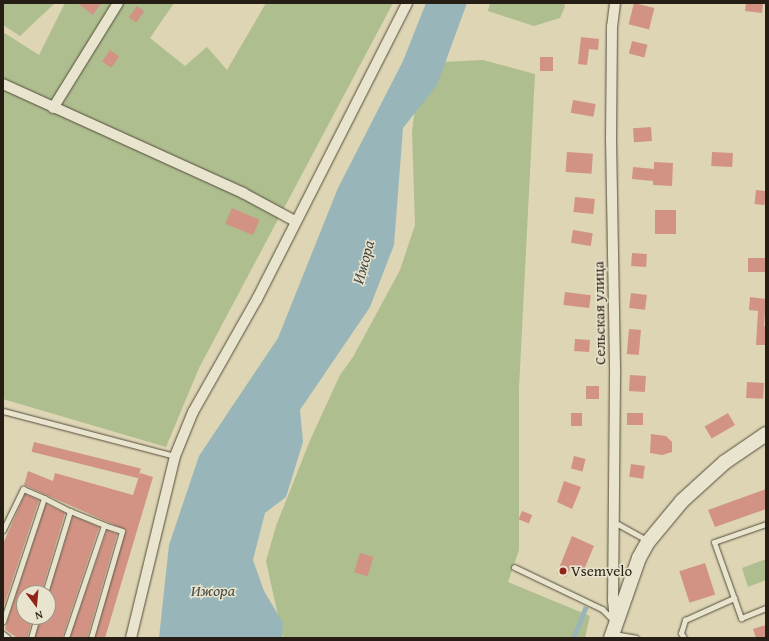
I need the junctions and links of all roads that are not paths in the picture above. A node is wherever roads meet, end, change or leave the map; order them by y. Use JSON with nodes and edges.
{"nodes":[{"id":1,"x":118,"y":3,"type":"edge"},
{"id":2,"x":407,"y":3,"type":"edge"},
{"id":3,"x":615,"y":3,"type":"edge"},
{"id":4,"x":3,"y":84,"type":"edge"},
{"id":5,"x":53,"y":108,"type":"junction"},
{"id":6,"x":294,"y":221,"type":"junction"},
{"id":7,"x":3,"y":411,"type":"edge"},
{"id":8,"x":766,"y":434,"type":"edge"},
{"id":9,"x":175,"y":456,"type":"junction"},
{"id":10,"x":44,"y":498,"type":"junction"},
{"id":11,"x":70,"y":511,"type":"junction"},
{"id":12,"x":614,"y":522,"type":"junction"},
{"id":13,"x":766,"y":524,"type":"edge"},
{"id":14,"x":104,"y":525,"type":"junction"},
{"id":15,"x":3,"y":530,"type":"edge"},
{"id":16,"x":648,"y":542,"type":"junction"},
{"id":17,"x":514,"y":567,"type":"dead end"},
{"id":18,"x":47,"y":585,"type":"edge"},
{"id":19,"x":734,"y":598,"type":"junction"},
{"id":20,"x":766,"y":608,"type":"edge"},
{"id":21,"x":3,"y":622,"type":"edge"},
{"id":22,"x":35,"y":625,"type":"edge"},
{"id":23,"x":612,"y":631,"type":"edge"},
{"id":24,"x":3,"y":634,"type":"edge"},
{"id":25,"x":8,"y":638,"type":"edge"},
{"id":26,"x":31,"y":638,"type":"edge"},
{"id":27,"x":66,"y":638,"type":"edge"},
{"id":28,"x":91,"y":638,"type":"edge"},
{"id":29,"x":131,"y":638,"type":"edge"},
{"id":30,"x":636,"y":638,"type":"edge"},
{"id":31,"x":684,"y":638,"type":"edge"}],
"edges":[{"from":1,"to":5,"type":"street"},
{"from":2,"to":6,"type":"street"},
{"from":3,"to":12,"type":"street","name":"Сельская улица"},
{"from":4,"to":5,"type":"street"},
{"from":5,"to":6,"type":"street"},
{"from":6,"to":9,"type":"street"},
{"from":7,"to":9,"type":"lane"},
{"from":8,"to":16,"type":"main road"},
{"from":9,"to":29,"type":"street"},
{"from":10,"to":11,"type":"lane"},
{"from":10,"to":15,"type":"lane"},
{"from":10,"to":21,"type":"lane"},
{"from":11,"to":14,"type":"lane"},
{"from":11,"to":18,"type":"lane"},
{"from":12,"to":16,"type":"lane"},
{"from":12,"to":23,"type":"street","name":"Сельская улица"},
{"from":13,"to":19,"type":"lane"},
{"from":14,"to":27,"type":"lane"},
{"from":14,"to":28,"type":"lane"},
{"from":16,"to":23,"type":"main road"},
{"from":17,"to":23,"type":"lane"},
{"from":19,"to":20,"type":"lane"},
{"from":19,"to":31,"type":"lane"},
{"from":22,"to":26,"type":"lane"},
{"from":23,"to":30,"type":"lane"},
{"from":24,"to":25,"type":"lane"}]}
